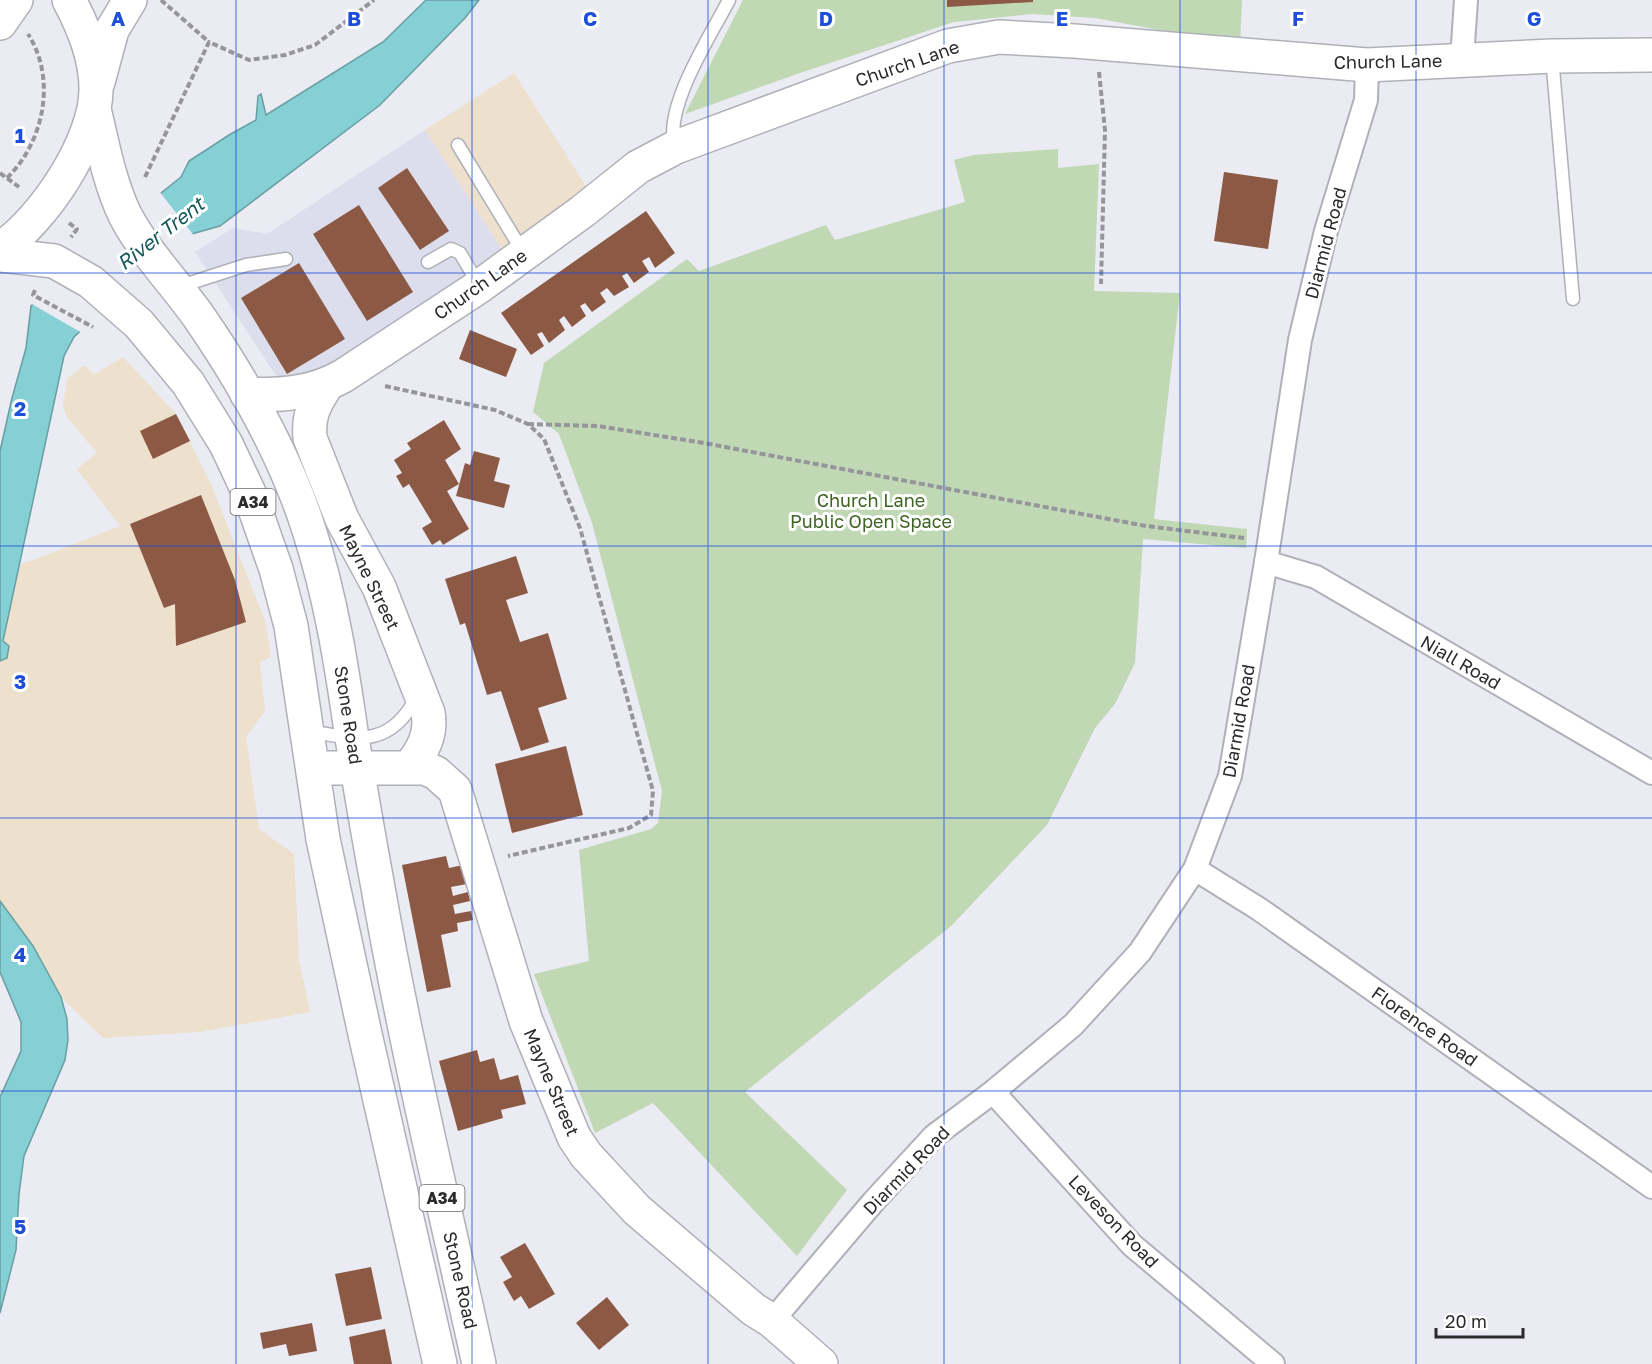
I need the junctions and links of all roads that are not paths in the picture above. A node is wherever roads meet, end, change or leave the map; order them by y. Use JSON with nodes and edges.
{"nodes":[{"id":1,"x":69,"y":0,"type":"edge"},
{"id":2,"x":130,"y":0,"type":"edge"},
{"id":3,"x":729,"y":0,"type":"edge"},
{"id":4,"x":1466,"y":0,"type":"edge"},
{"id":5,"x":1652,"y":55,"type":"edge"},
{"id":6,"x":1552,"y":56,"type":"junction"},
{"id":7,"x":1462,"y":59,"type":"junction"},
{"id":8,"x":1367,"y":65,"type":"junction"},
{"id":9,"x":95,"y":100,"type":"junction"},
{"id":10,"x":458,"y":145,"type":"dead end"},
{"id":11,"x":676,"y":147,"type":"junction"},
{"id":12,"x":4,"y":243,"type":"edge"},
{"id":13,"x":524,"y":253,"type":"junction"},
{"id":14,"x":286,"y":259,"type":"dead end"},
{"id":15,"x":428,"y":262,"type":"dead end"},
{"id":16,"x":170,"y":280,"type":"junction"},
{"id":17,"x":480,"y":286,"type":"junction"},
{"id":18,"x":1573,"y":299,"type":"dead end"},
{"id":19,"x":334,"y":381,"type":"junction"},
{"id":20,"x":247,"y":394,"type":"junction"},
{"id":21,"x":1267,"y":552,"type":"junction"},
{"id":22,"x":420,"y":690,"type":"junction"},
{"id":23,"x":307,"y":731,"type":"junction"},
{"id":24,"x":355,"y":754,"type":"junction"},
{"id":25,"x":410,"y":767,"type":"junction"},
{"id":26,"x":313,"y":768,"type":"junction"},
{"id":27,"x":1652,"y":773,"type":"edge"},
{"id":28,"x":1195,"y":869,"type":"junction"},
{"id":29,"x":993,"y":1092,"type":"junction"},
{"id":30,"x":1652,"y":1187,"type":"edge"},
{"id":31,"x":772,"y":1321,"type":"junction"},
{"id":32,"x":440,"y":1364,"type":"edge"},
{"id":33,"x":479,"y":1364,"type":"edge"},
{"id":34,"x":821,"y":1364,"type":"edge"},
{"id":35,"x":1273,"y":1364,"type":"edge"}],
"edges":[{"from":1,"to":9,"type":"main road","name":"Stone Road"},
{"from":2,"to":9,"type":"main road"},
{"from":3,"to":11,"type":"lane"},
{"from":4,"to":7,"type":"street"},
{"from":5,"to":6,"type":"main road","name":"Church Lane"},
{"from":6,"to":7,"type":"main road","name":"Church Lane"},
{"from":6,"to":18,"type":"lane"},
{"from":7,"to":8,"type":"main road","name":"Church Lane"},
{"from":8,"to":11,"type":"main road","name":"Church Lane"},
{"from":8,"to":21,"type":"street","name":"Diarmid Road"},
{"from":9,"to":12,"type":"main road"},
{"from":9,"to":16,"type":"main road","name":"Stone Road","number":"A34"},
{"from":10,"to":13,"type":"lane"},
{"from":11,"to":13,"type":"main road","name":"Church Lane"},
{"from":12,"to":23,"type":"main road","number":"A34"},
{"from":13,"to":17,"type":"main road","name":"Church Lane"},
{"from":14,"to":16,"type":"lane"},
{"from":15,"to":17,"type":"lane"},
{"from":16,"to":20,"type":"main road","name":"Stone Road","number":"A34"},
{"from":17,"to":19,"type":"main road","name":"Church Lane"},
{"from":19,"to":20,"type":"main road","name":"Church Lane"},
{"from":19,"to":22,"type":"main road","name":"Mayne Street"},
{"from":20,"to":24,"type":"main road","name":"Stone Road","number":"A34"},
{"from":21,"to":27,"type":"street","name":"Niall Road"},
{"from":21,"to":28,"type":"street","name":"Diarmid Road"},
{"from":22,"to":24,"type":"lane"},
{"from":22,"to":25,"type":"main road","name":"Mayne Street"},
{"from":23,"to":24,"type":"lane"},
{"from":23,"to":26,"type":"main road","number":"A34"},
{"from":24,"to":25,"type":"main road","name":"Mayne Street"},
{"from":24,"to":26,"type":"main road","name":"Mayne Street"},
{"from":24,"to":33,"type":"main road","name":"Stone Road","number":"A34"},
{"from":25,"to":31,"type":"main road","name":"Mayne Street"},
{"from":26,"to":32,"type":"main road","number":"A34"},
{"from":28,"to":29,"type":"street","name":"Diarmid Road"},
{"from":28,"to":30,"type":"street","name":"Florence Road"},
{"from":29,"to":31,"type":"street","name":"Diarmid Road"},
{"from":29,"to":35,"type":"street","name":"Leveson Road"},
{"from":31,"to":34,"type":"main road","name":"Mayne Street"}]}
